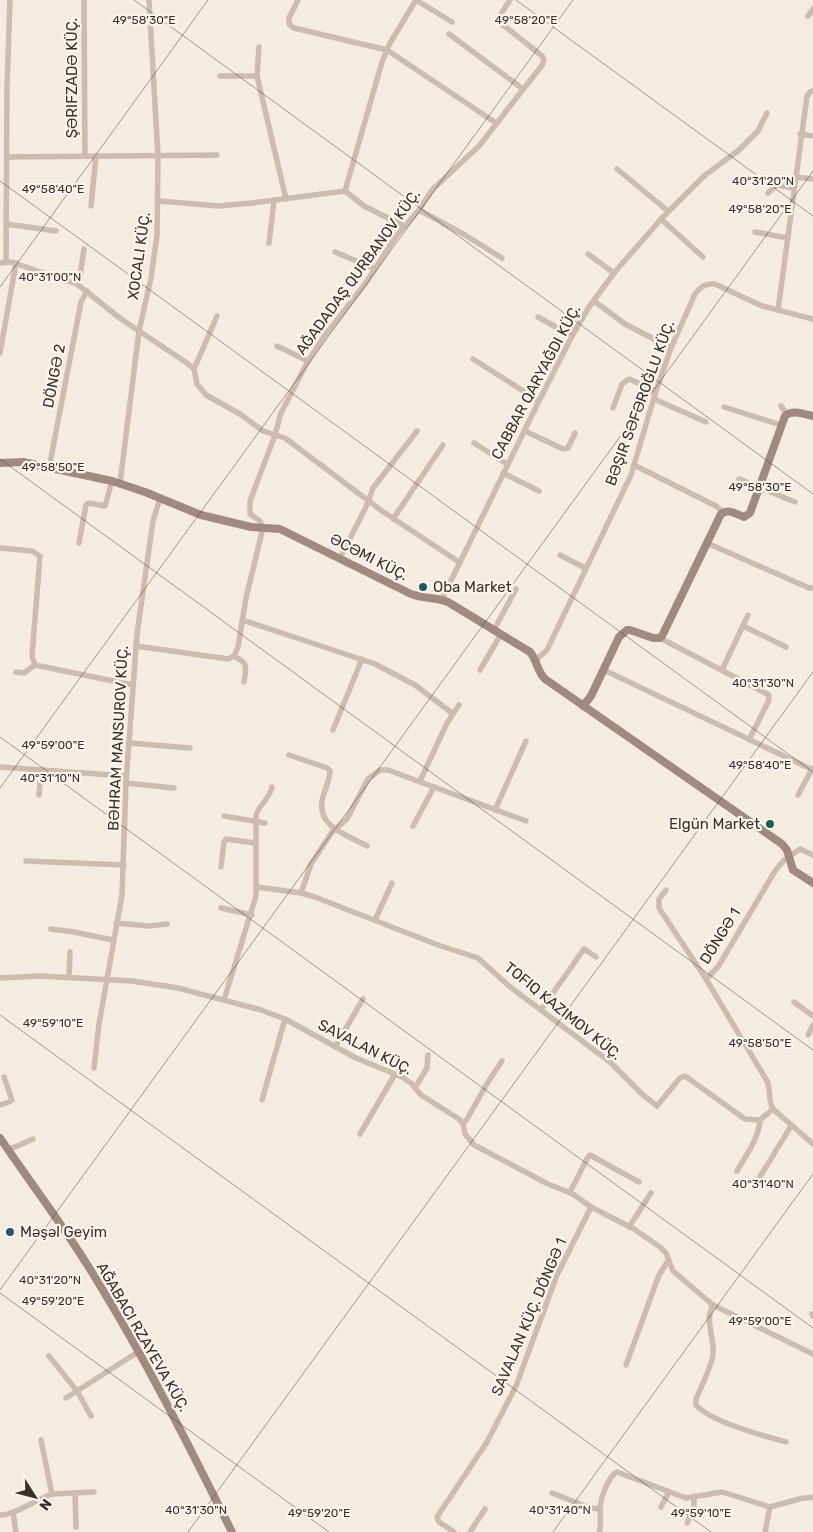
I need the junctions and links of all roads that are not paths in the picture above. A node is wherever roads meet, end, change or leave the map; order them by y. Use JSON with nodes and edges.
{"nodes":[{"id":1,"x":10,"y":0,"type":"edge"},
{"id":2,"x":84,"y":0,"type":"edge"},
{"id":3,"x":149,"y":0,"type":"edge"},
{"id":4,"x":298,"y":0,"type":"edge"},
{"id":5,"x":416,"y":0,"type":"edge"},
{"id":6,"x":510,"y":0,"type":"edge"},
{"id":7,"x":813,"y":9,"type":"edge"},
{"id":8,"x":808,"y":16,"type":"dead end"},
{"id":9,"x":452,"y":22,"type":"dead end"},
{"id":10,"x":449,"y":34,"type":"dead end"},
{"id":11,"x":259,"y":47,"type":"dead end"},
{"id":12,"x":387,"y":50,"type":"junction"},
{"id":13,"x":220,"y":76,"type":"dead end"},
{"id":14,"x":257,"y":76,"type":"junction"},
{"id":15,"x":0,"y":87,"type":"edge"},
{"id":16,"x":7,"y":88,"type":"junction"},
{"id":17,"x":523,"y":89,"type":"junction"},
{"id":18,"x":813,"y":91,"type":"edge"},
{"id":19,"x":767,"y":113,"type":"dead end"},
{"id":20,"x":496,"y":124,"type":"junction"},
{"id":21,"x":800,"y":134,"type":"junction"},
{"id":22,"x":813,"y":136,"type":"edge"},
{"id":23,"x":217,"y":155,"type":"dead end"},
{"id":24,"x":85,"y":156,"type":"junction"},
{"id":25,"x":96,"y":156,"type":"junction"},
{"id":26,"x":158,"y":156,"type":"junction"},
{"id":27,"x":7,"y":157,"type":"junction"},
{"id":28,"x":617,"y":169,"type":"dead end"},
{"id":29,"x":795,"y":177,"type":"junction"},
{"id":30,"x":813,"y":179,"type":"edge"},
{"id":31,"x":794,"y":188,"type":"junction"},
{"id":32,"x":345,"y":191,"type":"junction"},
{"id":33,"x":768,"y":193,"type":"dead end"},
{"id":34,"x":286,"y":199,"type":"junction"},
{"id":35,"x":159,"y":201,"type":"junction"},
{"id":36,"x":274,"y":201,"type":"junction"},
{"id":37,"x":91,"y":206,"type":"dead end"},
{"id":38,"x":420,"y":210,"type":"junction"},
{"id":39,"x":668,"y":212,"type":"junction"},
{"id":40,"x":661,"y":219,"type":"junction"},
{"id":41,"x":6,"y":224,"type":"junction"},
{"id":42,"x":404,"y":226,"type":"junction"},
{"id":43,"x":56,"y":231,"type":"dead end"},
{"id":44,"x":756,"y":232,"type":"dead end"},
{"id":45,"x":788,"y":238,"type":"junction"},
{"id":46,"x":269,"y":244,"type":"dead end"},
{"id":47,"x":84,"y":249,"type":"dead end"},
{"id":48,"x":335,"y":252,"type":"dead end"},
{"id":49,"x":588,"y":254,"type":"dead end"},
{"id":50,"x":703,"y":257,"type":"dead end"},
{"id":51,"x":502,"y":258,"type":"dead end"},
{"id":52,"x":3,"y":262,"type":"edge"},
{"id":53,"x":16,"y":263,"type":"junction"},
{"id":54,"x":375,"y":269,"type":"junction"},
{"id":55,"x":614,"y":273,"type":"junction"},
{"id":56,"x":77,"y":284,"type":"junction"},
{"id":57,"x":87,"y":291,"type":"junction"},
{"id":58,"x":594,"y":301,"type":"junction"},
{"id":59,"x":778,"y":310,"type":"junction"},
{"id":60,"x":217,"y":316,"type":"dead end"},
{"id":61,"x":538,"y":317,"type":"dead end"},
{"id":62,"x":813,"y":319,"type":"edge"},
{"id":63,"x":139,"y":331,"type":"junction"},
{"id":64,"x":572,"y":336,"type":"junction"},
{"id":65,"x":277,"y":346,"type":"dead end"},
{"id":66,"x":671,"y":348,"type":"junction"},
{"id":67,"x":0,"y":353,"type":"edge"},
{"id":68,"x":473,"y":359,"type":"dead end"},
{"id":69,"x":308,"y":361,"type":"junction"},
{"id":70,"x":194,"y":369,"type":"junction"},
{"id":71,"x":656,"y":391,"type":"junction"},
{"id":72,"x":654,"y":399,"type":"junction"},
{"id":73,"x":539,"y":401,"type":"junction"},
{"id":74,"x":781,"y":406,"type":"dead end"},
{"id":75,"x":724,"y":407,"type":"dead end"},
{"id":76,"x":612,"y":408,"type":"dead end"},
{"id":77,"x":787,"y":414,"type":"junction"},
{"id":78,"x":813,"y":416,"type":"edge"},
{"id":79,"x":706,"y":422,"type":"dead end"},
{"id":80,"x":781,"y":425,"type":"junction"},
{"id":81,"x":417,"y":431,"type":"dead end"},
{"id":82,"x":525,"y":431,"type":"junction"},
{"id":83,"x":575,"y":433,"type":"dead end"},
{"id":84,"x":275,"y":435,"type":"junction"},
{"id":85,"x":474,"y":443,"type":"dead end"},
{"id":86,"x":443,"y":445,"type":"dead end"},
{"id":87,"x":0,"y":463,"type":"edge"},
{"id":88,"x":507,"y":464,"type":"junction"},
{"id":89,"x":634,"y":465,"type":"junction"},
{"id":90,"x":49,"y":468,"type":"junction"},
{"id":91,"x":503,"y":473,"type":"junction"},
{"id":92,"x":739,"y":479,"type":"dead end"},
{"id":93,"x":116,"y":482,"type":"junction"},
{"id":94,"x":759,"y":487,"type":"junction"},
{"id":95,"x":539,"y":491,"type":"dead end"},
{"id":96,"x":160,"y":498,"type":"junction"},
{"id":97,"x":369,"y":501,"type":"junction"},
{"id":98,"x":795,"y":502,"type":"dead end"},
{"id":99,"x":723,"y":512,"type":"junction"},
{"id":100,"x":393,"y":519,"type":"junction"},
{"id":101,"x":263,"y":528,"type":"junction"},
{"id":102,"x":79,"y":542,"type":"dead end"},
{"id":103,"x":707,"y":543,"type":"junction"},
{"id":104,"x":0,"y":548,"type":"edge"},
{"id":105,"x":560,"y":555,"type":"dead end"},
{"id":106,"x":340,"y":558,"type":"junction"},
{"id":107,"x":459,"y":562,"type":"junction"},
{"id":108,"x":585,"y":568,"type":"junction"},
{"id":109,"x":813,"y":588,"type":"edge"},
{"id":110,"x":516,"y":589,"type":"dead end"},
{"id":111,"x":442,"y":599,"type":"junction"},
{"id":112,"x":748,"y":615,"type":"dead end"},
{"id":113,"x":242,"y":620,"type":"junction"},
{"id":114,"x":743,"y":626,"type":"junction"},
{"id":115,"x":498,"y":632,"type":"junction"},
{"id":116,"x":660,"y":638,"type":"junction"},
{"id":117,"x":136,"y":646,"type":"junction"},
{"id":118,"x":786,"y":648,"type":"dead end"},
{"id":119,"x":234,"y":656,"type":"junction"},
{"id":120,"x":362,"y":659,"type":"junction"},
{"id":121,"x":536,"y":661,"type":"junction"},
{"id":122,"x":35,"y":665,"type":"junction"},
{"id":123,"x":480,"y":670,"type":"dead end"},
{"id":124,"x":604,"y":670,"type":"junction"},
{"id":125,"x":722,"y":670,"type":"junction"},
{"id":126,"x":16,"y":672,"type":"dead end"},
{"id":127,"x":244,"y":682,"type":"dead end"},
{"id":128,"x":133,"y":684,"type":"junction"},
{"id":129,"x":459,"y":705,"type":"dead end"},
{"id":130,"x":583,"y":706,"type":"junction"},
{"id":131,"x":452,"y":713,"type":"junction"},
{"id":132,"x":333,"y":730,"type":"dead end"},
{"id":133,"x":749,"y":740,"type":"junction"},
{"id":134,"x":526,"y":741,"type":"dead end"},
{"id":135,"x":129,"y":743,"type":"junction"},
{"id":136,"x":190,"y":748,"type":"dead end"},
{"id":137,"x":289,"y":755,"type":"dead end"},
{"id":138,"x":0,"y":767,"type":"edge"},
{"id":139,"x":812,"y":770,"type":"edge"},
{"id":140,"x":41,"y":771,"type":"junction"},
{"id":141,"x":126,"y":780,"type":"junction"},
{"id":142,"x":420,"y":781,"type":"junction"},
{"id":143,"x":434,"y":786,"type":"junction"},
{"id":144,"x":272,"y":787,"type":"dead end"},
{"id":145,"x":174,"y":788,"type":"dead end"},
{"id":146,"x":39,"y":795,"type":"dead end"},
{"id":147,"x":798,"y":795,"type":"dead end"},
{"id":148,"x":495,"y":810,"type":"junction"},
{"id":149,"x":224,"y":816,"type":"dead end"},
{"id":150,"x":526,"y":821,"type":"dead end"},
{"id":151,"x":255,"y":822,"type":"junction"},
{"id":152,"x":265,"y":823,"type":"dead end"},
{"id":153,"x":413,"y":826,"type":"dead end"},
{"id":154,"x":336,"y":828,"type":"junction"},
{"id":155,"x":255,"y":843,"type":"junction"},
{"id":156,"x":367,"y":846,"type":"dead end"},
{"id":157,"x":813,"y":855,"type":"edge"},
{"id":158,"x":789,"y":857,"type":"junction"},
{"id":159,"x":26,"y":861,"type":"dead end"},
{"id":160,"x":124,"y":865,"type":"junction"},
{"id":161,"x":222,"y":867,"type":"dead end"},
{"id":162,"x":392,"y":883,"type":"dead end"},
{"id":163,"x":813,"y":883,"type":"edge"},
{"id":164,"x":257,"y":887,"type":"junction"},
{"id":165,"x":666,"y":890,"type":"dead end"},
{"id":166,"x":301,"y":893,"type":"junction"},
{"id":167,"x":221,"y":908,"type":"dead end"},
{"id":168,"x":252,"y":915,"type":"junction"},
{"id":169,"x":375,"y":920,"type":"junction"},
{"id":170,"x":116,"y":923,"type":"junction"},
{"id":171,"x":167,"y":924,"type":"dead end"},
{"id":172,"x":51,"y":929,"type":"dead end"},
{"id":173,"x":113,"y":940,"type":"junction"},
{"id":174,"x":70,"y":952,"type":"dead end"},
{"id":175,"x":596,"y":957,"type":"dead end"},
{"id":176,"x":69,"y":977,"type":"junction"},
{"id":177,"x":0,"y":978,"type":"edge"},
{"id":178,"x":106,"y":979,"type":"junction"},
{"id":179,"x":706,"y":979,"type":"junction"},
{"id":180,"x":363,"y":999,"type":"dead end"},
{"id":181,"x":224,"y":1000,"type":"junction"},
{"id":182,"x":794,"y":1002,"type":"dead end"},
{"id":183,"x":541,"y":1010,"type":"junction"},
{"id":184,"x":813,"y":1016,"type":"edge"},
{"id":185,"x":285,"y":1019,"type":"junction"},
{"id":186,"x":813,"y":1025,"type":"edge"},
{"id":187,"x":808,"y":1035,"type":"dead end"},
{"id":188,"x":335,"y":1047,"type":"junction"},
{"id":189,"x":428,"y":1055,"type":"dead end"},
{"id":190,"x":502,"y":1061,"type":"dead end"},
{"id":191,"x":94,"y":1068,"type":"dead end"},
{"id":192,"x":395,"y":1074,"type":"junction"},
{"id":193,"x":4,"y":1078,"type":"dead end"},
{"id":194,"x":415,"y":1088,"type":"junction"},
{"id":195,"x":262,"y":1100,"type":"dead end"},
{"id":196,"x":0,"y":1105,"type":"edge"},
{"id":197,"x":773,"y":1109,"type":"junction"},
{"id":198,"x":760,"y":1120,"type":"junction"},
{"id":199,"x":463,"y":1124,"type":"junction"},
{"id":200,"x":792,"y":1126,"type":"junction"},
{"id":201,"x":360,"y":1134,"type":"dead end"},
{"id":202,"x":0,"y":1138,"type":"edge"},
{"id":203,"x":33,"y":1139,"type":"dead end"},
{"id":204,"x":813,"y":1144,"type":"edge"},
{"id":205,"x":8,"y":1150,"type":"junction"},
{"id":206,"x":737,"y":1171,"type":"dead end"},
{"id":207,"x":758,"y":1180,"type":"dead end"},
{"id":208,"x":639,"y":1182,"type":"dead end"},
{"id":209,"x":570,"y":1192,"type":"junction"},
{"id":210,"x":651,"y":1193,"type":"dead end"},
{"id":211,"x":591,"y":1207,"type":"junction"},
{"id":212,"x":629,"y":1226,"type":"junction"},
{"id":213,"x":668,"y":1261,"type":"junction"},
{"id":214,"x":713,"y":1305,"type":"junction"},
{"id":215,"x":138,"y":1352,"type":"junction"},
{"id":216,"x":813,"y":1354,"type":"edge"},
{"id":217,"x":49,"y":1356,"type":"dead end"},
{"id":218,"x":626,"y":1364,"type":"dead end"},
{"id":219,"x":77,"y":1391,"type":"junction"},
{"id":220,"x":66,"y":1398,"type":"dead end"},
{"id":221,"x":91,"y":1416,"type":"dead end"},
{"id":222,"x":41,"y":1440,"type":"dead end"},
{"id":223,"x":786,"y":1442,"type":"dead end"},
{"id":224,"x":94,"y":1492,"type":"dead end"},
{"id":225,"x":668,"y":1492,"type":"junction"},
{"id":226,"x":75,"y":1493,"type":"junction"},
{"id":227,"x":552,"y":1493,"type":"dead end"},
{"id":228,"x":52,"y":1494,"type":"junction"},
{"id":229,"x":694,"y":1496,"type":"junction"},
{"id":230,"x":813,"y":1497,"type":"edge"},
{"id":231,"x":661,"y":1506,"type":"dead end"},
{"id":232,"x":770,"y":1507,"type":"junction"},
{"id":233,"x":485,"y":1509,"type":"dead end"},
{"id":234,"x":600,"y":1509,"type":"junction"},
{"id":235,"x":13,"y":1513,"type":"junction"},
{"id":236,"x":0,"y":1515,"type":"edge"},
{"id":237,"x":687,"y":1523,"type":"dead end"},
{"id":238,"x":76,"y":1527,"type":"dead end"},
{"id":239,"x":16,"y":1532,"type":"edge"},
{"id":240,"x":232,"y":1532,"type":"edge"},
{"id":241,"x":454,"y":1532,"type":"edge"},
{"id":242,"x":470,"y":1532,"type":"edge"},
{"id":243,"x":599,"y":1532,"type":"edge"},
{"id":244,"x":764,"y":1532,"type":"edge"}],
"edges":[{"from":1,"to":16,"type":"street"},
{"from":2,"to":24,"type":"street","name":"ŞƏRIFZADƏ KÜÇ."},
{"from":3,"to":26,"type":"street"},
{"from":4,"to":12,"type":"street"},
{"from":5,"to":9,"type":"street"},
{"from":5,"to":12,"type":"street"},
{"from":6,"to":17,"type":"street","name":"AĞADADAŞ QURBANOV KÜÇ."},
{"from":7,"to":8,"type":"street"},
{"from":10,"to":17,"type":"street"},
{"from":11,"to":14,"type":"street"},
{"from":12,"to":20,"type":"street"},
{"from":12,"to":32,"type":"street"},
{"from":13,"to":14,"type":"street"},
{"from":14,"to":34,"type":"street"},
{"from":15,"to":16,"type":"street"},
{"from":16,"to":27,"type":"street"},
{"from":17,"to":20,"type":"street","name":"AĞADADAŞ QURBANOV KÜÇ."},
{"from":18,"to":21,"type":"street"},
{"from":19,"to":39,"type":"street"},
{"from":20,"to":38,"type":"street","name":"AĞADADAŞ QURBANOV KÜÇ."},
{"from":21,"to":22,"type":"street"},
{"from":21,"to":29,"type":"street"},
{"from":23,"to":26,"type":"street"},
{"from":24,"to":25,"type":"street"},
{"from":24,"to":27,"type":"street"},
{"from":25,"to":26,"type":"street"},
{"from":25,"to":37,"type":"street"},
{"from":26,"to":35,"type":"street"},
{"from":27,"to":41,"type":"street"},
{"from":28,"to":39,"type":"street"},
{"from":29,"to":30,"type":"street"},
{"from":29,"to":31,"type":"street"},
{"from":31,"to":33,"type":"street"},
{"from":31,"to":45,"type":"street"},
{"from":32,"to":34,"type":"street"},
{"from":32,"to":42,"type":"street"},
{"from":34,"to":36,"type":"street"},
{"from":35,"to":36,"type":"street"},
{"from":35,"to":63,"type":"street"},
{"from":36,"to":46,"type":"street"},
{"from":38,"to":42,"type":"street","name":"AĞADADAŞ QURBANOV KÜÇ."},
{"from":38,"to":51,"type":"street"},
{"from":39,"to":40,"type":"street"},
{"from":40,"to":50,"type":"street"},
{"from":40,"to":55,"type":"street"},
{"from":41,"to":43,"type":"street"},
{"from":41,"to":52,"type":"street"},
{"from":42,"to":54,"type":"street","name":"AĞADADAŞ QURBANOV KÜÇ."},
{"from":44,"to":45,"type":"street"},
{"from":45,"to":59,"type":"street"},
{"from":47,"to":56,"type":"street"},
{"from":48,"to":54,"type":"street"},
{"from":49,"to":55,"type":"street"},
{"from":52,"to":53,"type":"street"},
{"from":53,"to":56,"type":"street"},
{"from":53,"to":67,"type":"street"},
{"from":54,"to":69,"type":"street","name":"AĞADADAŞ QURBANOV KÜÇ."},
{"from":55,"to":58,"type":"street"},
{"from":56,"to":57,"type":"street"},
{"from":57,"to":63,"type":"street"},
{"from":57,"to":90,"type":"street","name":"DÖNGƏ 2"},
{"from":58,"to":64,"type":"street"},
{"from":58,"to":66,"type":"street"},
{"from":59,"to":62,"type":"street","name":"BƏŞIR SƏFƏROĞLU KÜÇ."},
{"from":59,"to":66,"type":"street","name":"BƏŞIR SƏFƏROĞLU KÜÇ."},
{"from":60,"to":70,"type":"street"},
{"from":61,"to":64,"type":"street"},
{"from":63,"to":70,"type":"street"},
{"from":63,"to":93,"type":"street"},
{"from":64,"to":73,"type":"street"},
{"from":65,"to":69,"type":"street"},
{"from":66,"to":71,"type":"street","name":"BƏŞIR SƏFƏROĞLU KÜÇ."},
{"from":68,"to":73,"type":"street"},
{"from":69,"to":84,"type":"street","name":"AĞADADAŞ QURBANOV KÜÇ."},
{"from":70,"to":84,"type":"street"},
{"from":71,"to":72,"type":"street","name":"BƏŞIR SƏFƏROĞLU KÜÇ."},
{"from":71,"to":76,"type":"street"},
{"from":72,"to":79,"type":"street"},
{"from":72,"to":89,"type":"street","name":"BƏŞIR SƏFƏROĞLU KÜÇ."},
{"from":73,"to":82,"type":"street"},
{"from":74,"to":77,"type":"street"},
{"from":75,"to":80,"type":"street"},
{"from":77,"to":78,"type":"street"},
{"from":77,"to":80,"type":"street"},
{"from":80,"to":94,"type":"street"},
{"from":81,"to":97,"type":"street"},
{"from":82,"to":83,"type":"street"},
{"from":82,"to":88,"type":"street"},
{"from":84,"to":97,"type":"street"},
{"from":84,"to":101,"type":"street","name":"AĞADADAŞ QURBANOV KÜÇ."},
{"from":85,"to":88,"type":"street"},
{"from":86,"to":100,"type":"street"},
{"from":87,"to":90,"type":"street","name":"ƏCƏMI KÜÇ."},
{"from":88,"to":91,"type":"street"},
{"from":89,"to":99,"type":"street"},
{"from":89,"to":108,"type":"street","name":"BƏŞIR SƏFƏROĞLU KÜÇ."},
{"from":90,"to":93,"type":"street","name":"ƏCƏMI KÜÇ."},
{"from":91,"to":95,"type":"street"},
{"from":91,"to":107,"type":"street"},
{"from":92,"to":94,"type":"street"},
{"from":93,"to":96,"type":"street","name":"ƏCƏMI KÜÇ."},
{"from":93,"to":102,"type":"street"},
{"from":94,"to":98,"type":"street"},
{"from":94,"to":99,"type":"street"},
{"from":96,"to":101,"type":"street","name":"ƏCƏMI KÜÇ."},
{"from":96,"to":117,"type":"street","name":"BƏHRAM MANSUROV KÜÇ."},
{"from":97,"to":100,"type":"street"},
{"from":97,"to":106,"type":"street"},
{"from":99,"to":103,"type":"street"},
{"from":100,"to":107,"type":"street"},
{"from":101,"to":106,"type":"street","name":"ƏCƏMI KÜÇ."},
{"from":101,"to":113,"type":"street"},
{"from":103,"to":109,"type":"street"},
{"from":103,"to":116,"type":"street"},
{"from":104,"to":122,"type":"street"},
{"from":105,"to":108,"type":"street"},
{"from":106,"to":111,"type":"street","name":"ƏCƏMI KÜÇ."},
{"from":107,"to":111,"type":"street"},
{"from":108,"to":121,"type":"street","name":"BƏŞIR SƏFƏROĞLU KÜÇ."},
{"from":110,"to":115,"type":"street"},
{"from":111,"to":115,"type":"street","name":"ƏCƏMI KÜÇ."},
{"from":112,"to":114,"type":"street"},
{"from":113,"to":119,"type":"street"},
{"from":113,"to":120,"type":"street"},
{"from":114,"to":118,"type":"street"},
{"from":114,"to":125,"type":"street"},
{"from":115,"to":121,"type":"street","name":"ƏCƏMI KÜÇ."},
{"from":115,"to":123,"type":"street"},
{"from":116,"to":124,"type":"street"},
{"from":116,"to":125,"type":"street"},
{"from":117,"to":119,"type":"street"},
{"from":117,"to":128,"type":"street","name":"BƏHRAM MANSUROV KÜÇ."},
{"from":119,"to":127,"type":"street"},
{"from":120,"to":131,"type":"street"},
{"from":120,"to":132,"type":"street"},
{"from":121,"to":130,"type":"street","name":"ƏCƏMI KÜÇ."},
{"from":122,"to":126,"type":"street"},
{"from":122,"to":128,"type":"street"},
{"from":124,"to":130,"type":"street"},
{"from":124,"to":133,"type":"street"},
{"from":125,"to":133,"type":"street"},
{"from":128,"to":135,"type":"street","name":"BƏHRAM MANSUROV KÜÇ."},
{"from":129,"to":131,"type":"street"},
{"from":130,"to":158,"type":"street","name":"ƏCƏMI KÜÇ."},
{"from":131,"to":142,"type":"street"},
{"from":133,"to":139,"type":"street"},
{"from":134,"to":148,"type":"street"},
{"from":135,"to":136,"type":"street"},
{"from":135,"to":141,"type":"street","name":"BƏHRAM MANSUROV KÜÇ."},
{"from":137,"to":154,"type":"street"},
{"from":138,"to":140,"type":"street"},
{"from":139,"to":147,"type":"street"},
{"from":140,"to":141,"type":"street"},
{"from":140,"to":146,"type":"street"},
{"from":141,"to":145,"type":"street"},
{"from":141,"to":160,"type":"street","name":"BƏHRAM MANSUROV KÜÇ."},
{"from":142,"to":143,"type":"street"},
{"from":142,"to":154,"type":"street"},
{"from":143,"to":148,"type":"street"},
{"from":143,"to":153,"type":"street"},
{"from":144,"to":151,"type":"street"},
{"from":148,"to":150,"type":"street"},
{"from":149,"to":151,"type":"street"},
{"from":151,"to":152,"type":"street"},
{"from":151,"to":155,"type":"street"},
{"from":154,"to":156,"type":"street"},
{"from":154,"to":166,"type":"street"},
{"from":155,"to":161,"type":"street"},
{"from":155,"to":164,"type":"street"},
{"from":157,"to":158,"type":"street"},
{"from":158,"to":163,"type":"street","name":"ƏCƏMI KÜÇ."},
{"from":158,"to":179,"type":"street","name":"DÖNGƏ 1"},
{"from":159,"to":160,"type":"street"},
{"from":160,"to":170,"type":"street","name":"BƏHRAM MANSUROV KÜÇ."},
{"from":162,"to":169,"type":"street"},
{"from":164,"to":166,"type":"street"},
{"from":164,"to":168,"type":"street"},
{"from":165,"to":179,"type":"street"},
{"from":166,"to":169,"type":"street"},
{"from":167,"to":168,"type":"street"},
{"from":168,"to":181,"type":"street"},
{"from":169,"to":183,"type":"street"},
{"from":170,"to":171,"type":"street"},
{"from":170,"to":173,"type":"street","name":"BƏHRAM MANSUROV KÜÇ."},
{"from":172,"to":173,"type":"street"},
{"from":173,"to":178,"type":"street","name":"BƏHRAM MANSUROV KÜÇ."},
{"from":174,"to":176,"type":"street"},
{"from":175,"to":183,"type":"street"},
{"from":176,"to":177,"type":"street","name":"SAVALAN KÜÇ."},
{"from":176,"to":178,"type":"street","name":"SAVALAN KÜÇ."},
{"from":178,"to":181,"type":"street","name":"SAVALAN KÜÇ."},
{"from":178,"to":191,"type":"street","name":"BƏHRAM MANSUROV KÜÇ."},
{"from":179,"to":197,"type":"street","name":"DÖNGƏ 1"},
{"from":180,"to":188,"type":"street"},
{"from":181,"to":185,"type":"street","name":"SAVALAN KÜÇ."},
{"from":182,"to":184,"type":"street"},
{"from":183,"to":198,"type":"street"},
{"from":185,"to":188,"type":"street","name":"SAVALAN KÜÇ."},
{"from":185,"to":195,"type":"street"},
{"from":186,"to":187,"type":"street"},
{"from":188,"to":192,"type":"street","name":"SAVALAN KÜÇ."},
{"from":189,"to":194,"type":"street"},
{"from":190,"to":199,"type":"street"},
{"from":192,"to":194,"type":"street","name":"SAVALAN KÜÇ."},
{"from":192,"to":201,"type":"street"},
{"from":193,"to":196,"type":"street"},
{"from":194,"to":199,"type":"street","name":"SAVALAN KÜÇ."},
{"from":197,"to":198,"type":"street"},
{"from":197,"to":200,"type":"street"},
{"from":198,"to":206,"type":"street"},
{"from":199,"to":209,"type":"street","name":"SAVALAN KÜÇ."},
{"from":200,"to":204,"type":"street"},
{"from":200,"to":207,"type":"street"},
{"from":202,"to":205,"type":"street"},
{"from":203,"to":205,"type":"street"},
{"from":205,"to":215,"type":"street"},
{"from":208,"to":209,"type":"street"},
{"from":209,"to":211,"type":"street","name":"SAVALAN KÜÇ."},
{"from":210,"to":212,"type":"street"},
{"from":211,"to":212,"type":"street","name":"SAVALAN KÜÇ."},
{"from":211,"to":241,"type":"street","name":"SAVALAN KÜÇ. DÖNGƏ 1"},
{"from":212,"to":213,"type":"street","name":"SAVALAN KÜÇ."},
{"from":213,"to":214,"type":"street","name":"SAVALAN KÜÇ."},
{"from":213,"to":218,"type":"street"},
{"from":214,"to":216,"type":"street","name":"SAVALAN KÜÇ."},
{"from":214,"to":223,"type":"street"},
{"from":215,"to":219,"type":"street"},
{"from":215,"to":240,"type":"street"},
{"from":217,"to":219,"type":"street"},
{"from":219,"to":220,"type":"street"},
{"from":219,"to":221,"type":"street"},
{"from":222,"to":228,"type":"street"},
{"from":224,"to":226,"type":"street"},
{"from":225,"to":229,"type":"street"},
{"from":225,"to":231,"type":"street"},
{"from":225,"to":234,"type":"street"},
{"from":226,"to":228,"type":"street"},
{"from":226,"to":238,"type":"street"},
{"from":227,"to":234,"type":"street"},
{"from":228,"to":235,"type":"street"},
{"from":229,"to":232,"type":"street"},
{"from":229,"to":237,"type":"street"},
{"from":230,"to":232,"type":"street"},
{"from":232,"to":244,"type":"street"},
{"from":233,"to":242,"type":"street"},
{"from":234,"to":243,"type":"street"},
{"from":235,"to":236,"type":"street"},
{"from":235,"to":239,"type":"street"}]}
